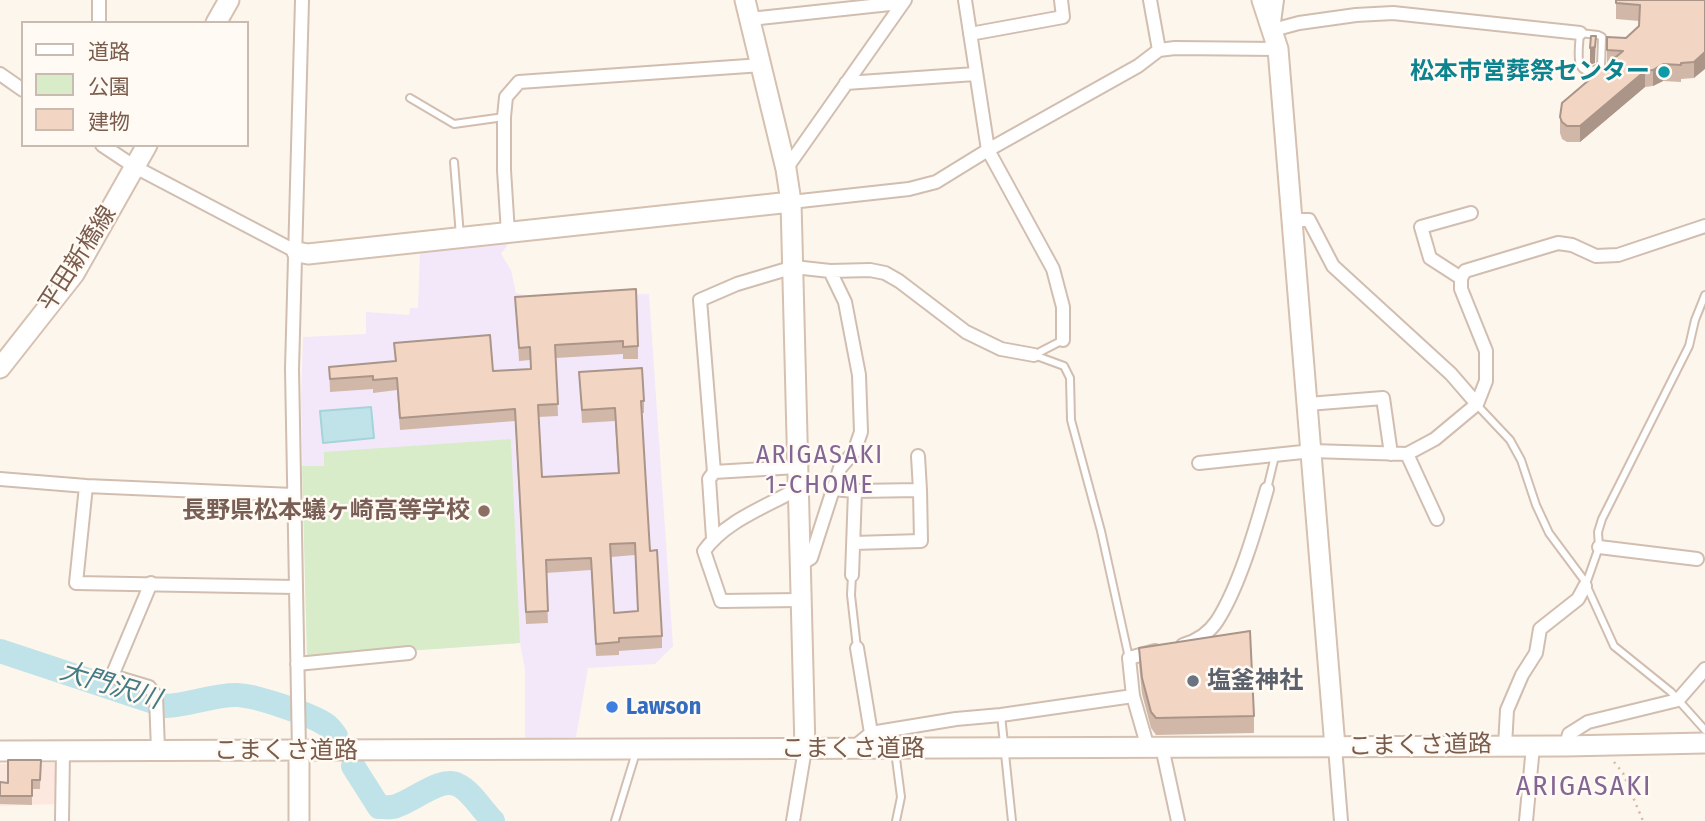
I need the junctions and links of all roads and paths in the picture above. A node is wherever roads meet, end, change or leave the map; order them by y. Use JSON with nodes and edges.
{"nodes":[{"id":1,"x":99,"y":0,"type":"edge"},
{"id":2,"x":229,"y":0,"type":"edge"},
{"id":3,"x":302,"y":0,"type":"edge"},
{"id":4,"x":965,"y":0,"type":"edge"},
{"id":5,"x":1061,"y":0,"type":"edge"},
{"id":6,"x":1150,"y":0,"type":"edge"},
{"id":7,"x":1262,"y":0,"type":"edge"},
{"id":8,"x":1276,"y":0,"type":"edge"},
{"id":9,"x":902,"y":4,"type":"edge"},
{"id":10,"x":748,"y":10,"type":"edge"},
{"id":11,"x":99,"y":21,"type":"edge"},
{"id":12,"x":217,"y":21,"type":"edge"},
{"id":13,"x":1580,"y":33,"type":"junction"},
{"id":14,"x":970,"y":34,"type":"junction"},
{"id":15,"x":1275,"y":40,"type":"junction"},
{"id":16,"x":1159,"y":50,"type":"junction"},
{"id":17,"x":762,"y":65,"type":"junction"},
{"id":18,"x":0,"y":74,"type":"edge"},
{"id":19,"x":975,"y":74,"type":"junction"},
{"id":20,"x":846,"y":83,"type":"junction"},
{"id":21,"x":21,"y":89,"type":"edge"},
{"id":22,"x":410,"y":99,"type":"dead end"},
{"id":23,"x":504,"y":117,"type":"junction"},
{"id":24,"x":105,"y":147,"type":"edge"},
{"id":25,"x":146,"y":147,"type":"edge"},
{"id":26,"x":988,"y":150,"type":"junction"},
{"id":27,"x":454,"y":162,"type":"dead end"},
{"id":28,"x":135,"y":167,"type":"junction"},
{"id":29,"x":786,"y":169,"type":"junction"},
{"id":30,"x":791,"y":202,"type":"junction"},
{"id":31,"x":1471,"y":213,"type":"dead end"},
{"id":32,"x":1290,"y":220,"type":"junction"},
{"id":33,"x":1705,"y":226,"type":"edge"},
{"id":34,"x":509,"y":233,"type":"junction"},
{"id":35,"x":460,"y":238,"type":"junction"},
{"id":36,"x":297,"y":252,"type":"junction"},
{"id":37,"x":794,"y":267,"type":"junction"},
{"id":38,"x":830,"y":271,"type":"junction"},
{"id":39,"x":1461,"y":278,"type":"junction"},
{"id":40,"x":1705,"y":295,"type":"edge"},
{"id":41,"x":1063,"y":340,"type":"joint"},
{"id":42,"x":1034,"y":355,"type":"junction"},
{"id":43,"x":0,"y":368,"type":"edge"},
{"id":44,"x":1308,"y":404,"type":"junction"},
{"id":45,"x":1477,"y":404,"type":"junction"},
{"id":46,"x":1312,"y":451,"type":"junction"},
{"id":47,"x":1391,"y":454,"type":"junction"},
{"id":48,"x":1407,"y":454,"type":"junction"},
{"id":49,"x":918,"y":456,"type":"dead end"},
{"id":50,"x":1275,"y":456,"type":"junction"},
{"id":51,"x":1199,"y":464,"type":"dead end"},
{"id":52,"x":797,"y":467,"type":"junction"},
{"id":53,"x":714,"y":472,"type":"junction"},
{"id":54,"x":0,"y":479,"type":"edge"},
{"id":55,"x":86,"y":486,"type":"junction"},
{"id":56,"x":797,"y":489,"type":"junction"},
{"id":57,"x":833,"y":489,"type":"junction"},
{"id":58,"x":1267,"y":489,"type":"joint"},
{"id":59,"x":920,"y":490,"type":"junction"},
{"id":60,"x":855,"y":491,"type":"junction"},
{"id":61,"x":293,"y":495,"type":"junction"},
{"id":62,"x":1437,"y":519,"type":"dead end"},
{"id":63,"x":713,"y":538,"type":"junction"},
{"id":64,"x":854,"y":543,"type":"junction"},
{"id":65,"x":1600,"y":547,"type":"junction"},
{"id":66,"x":1697,"y":559,"type":"dead end"},
{"id":67,"x":800,"y":565,"type":"junction"},
{"id":68,"x":852,"y":575,"type":"joint"},
{"id":69,"x":150,"y":583,"type":"junction"},
{"id":70,"x":1586,"y":586,"type":"junction"},
{"id":71,"x":295,"y":587,"type":"junction"},
{"id":72,"x":800,"y":600,"type":"junction"},
{"id":73,"x":858,"y":648,"type":"joint"},
{"id":74,"x":409,"y":653,"type":"dead end"},
{"id":75,"x":1129,"y":658,"type":"junction"},
{"id":76,"x":297,"y":664,"type":"junction"},
{"id":77,"x":1705,"y":669,"type":"edge"},
{"id":78,"x":1133,"y":696,"type":"junction"},
{"id":79,"x":1678,"y":700,"type":"junction"},
{"id":80,"x":1001,"y":715,"type":"junction"},
{"id":81,"x":1705,"y":730,"type":"edge"},
{"id":82,"x":871,"y":733,"type":"junction"},
{"id":83,"x":1705,"y":743,"type":"edge"},
{"id":84,"x":1505,"y":746,"type":"junction"},
{"id":85,"x":1533,"y":746,"type":"junction"},
{"id":86,"x":1566,"y":746,"type":"junction"},
{"id":87,"x":1335,"y":747,"type":"junction"},
{"id":88,"x":1005,"y":748,"type":"junction"},
{"id":89,"x":1155,"y":748,"type":"junction"},
{"id":90,"x":804,"y":749,"type":"junction"},
{"id":91,"x":851,"y":749,"type":"junction"},
{"id":92,"x":894,"y":749,"type":"junction"},
{"id":93,"x":158,"y":750,"type":"junction"},
{"id":94,"x":634,"y":750,"type":"junction"},
{"id":95,"x":0,"y":751,"type":"edge"},
{"id":96,"x":63,"y":751,"type":"junction"},
{"id":97,"x":299,"y":751,"type":"junction"},
{"id":98,"x":1607,"y":753,"type":"dead end"},
{"id":99,"x":62,"y":821,"type":"edge"},
{"id":100,"x":299,"y":821,"type":"edge"},
{"id":101,"x":615,"y":821,"type":"edge"},
{"id":102,"x":793,"y":821,"type":"edge"},
{"id":103,"x":896,"y":821,"type":"edge"},
{"id":104,"x":1012,"y":821,"type":"edge"},
{"id":105,"x":1178,"y":821,"type":"edge"},
{"id":106,"x":1341,"y":821,"type":"edge"},
{"id":107,"x":1526,"y":821,"type":"edge"},
{"id":108,"x":1643,"y":821,"type":"edge"}],
"edges":[{"from":1,"to":11,"type":"street"},
{"from":2,"to":12,"type":"street"},
{"from":3,"to":36,"type":"street"},
{"from":4,"to":14,"type":"street"},
{"from":5,"to":14,"type":"street"},
{"from":6,"to":16,"type":"street"},
{"from":7,"to":15,"type":"street"},
{"from":8,"to":15,"type":"street"},
{"from":9,"to":10,"type":"street"},
{"from":9,"to":20,"type":"street"},
{"from":10,"to":17,"type":"street"},
{"from":13,"to":13,"type":"lane"},
{"from":13,"to":15,"type":"street"},
{"from":14,"to":19,"type":"street"},
{"from":15,"to":16,"type":"street"},
{"from":15,"to":32,"type":"street"},
{"from":16,"to":26,"type":"street"},
{"from":17,"to":23,"type":"street"},
{"from":17,"to":29,"type":"street"},
{"from":18,"to":21,"type":"street"},
{"from":19,"to":20,"type":"street"},
{"from":19,"to":26,"type":"street"},
{"from":20,"to":29,"type":"street"},
{"from":22,"to":23,"type":"lane"},
{"from":23,"to":34,"type":"street"},
{"from":24,"to":28,"type":"street"},
{"from":25,"to":28,"type":"street","name":"平田新橋線"},
{"from":26,"to":30,"type":"street"},
{"from":26,"to":41,"type":"street"},
{"from":27,"to":35,"type":"lane"},
{"from":28,"to":36,"type":"street"},
{"from":28,"to":43,"type":"street","name":"平田新橋線"},
{"from":29,"to":30,"type":"street"},
{"from":30,"to":34,"type":"street"},
{"from":30,"to":37,"type":"street"},
{"from":31,"to":39,"type":"street"},
{"from":32,"to":44,"type":"street"},
{"from":32,"to":45,"type":"street"},
{"from":33,"to":39,"type":"street"},
{"from":34,"to":35,"type":"street"},
{"from":35,"to":36,"type":"street"},
{"from":36,"to":61,"type":"street"},
{"from":37,"to":38,"type":"street"},
{"from":37,"to":52,"type":"street"},
{"from":37,"to":53,"type":"street"},
{"from":38,"to":42,"type":"street"},
{"from":38,"to":57,"type":"street"},
{"from":39,"to":45,"type":"street"},
{"from":40,"to":65,"type":"lane"},
{"from":41,"to":42,"type":"lane"},
{"from":42,"to":75,"type":"lane"},
{"from":44,"to":46,"type":"street"},
{"from":44,"to":47,"type":"street"},
{"from":45,"to":48,"type":"street"},
{"from":45,"to":70,"type":"lane"},
{"from":46,"to":47,"type":"street"},
{"from":46,"to":50,"type":"street"},
{"from":46,"to":87,"type":"street"},
{"from":47,"to":48,"type":"street"},
{"from":48,"to":62,"type":"street"},
{"from":49,"to":59,"type":"street"},
{"from":50,"to":51,"type":"street"},
{"from":50,"to":58,"type":"lane"},
{"from":52,"to":53,"type":"street"},
{"from":52,"to":56,"type":"street"},
{"from":53,"to":63,"type":"street"},
{"from":54,"to":55,"type":"street"},
{"from":55,"to":61,"type":"street"},
{"from":55,"to":69,"type":"street"},
{"from":56,"to":63,"type":"street"},
{"from":56,"to":67,"type":"street"},
{"from":57,"to":60,"type":"street"},
{"from":57,"to":67,"type":"street"},
{"from":58,"to":75,"type":"street"},
{"from":59,"to":60,"type":"street"},
{"from":59,"to":64,"type":"street"},
{"from":60,"to":64,"type":"street"},
{"from":61,"to":71,"type":"street"},
{"from":63,"to":72,"type":"street"},
{"from":64,"to":68,"type":"street"},
{"from":65,"to":66,"type":"street"},
{"from":65,"to":70,"type":"lane"},
{"from":67,"to":72,"type":"street"},
{"from":68,"to":73,"type":"lane"},
{"from":69,"to":71,"type":"street"},
{"from":69,"to":93,"type":"street"},
{"from":70,"to":79,"type":"lane"},
{"from":70,"to":84,"type":"street"},
{"from":71,"to":76,"type":"street"},
{"from":72,"to":90,"type":"street"},
{"from":73,"to":82,"type":"street"},
{"from":74,"to":76,"type":"street"},
{"from":75,"to":78,"type":"street"},
{"from":76,"to":97,"type":"street"},
{"from":77,"to":79,"type":"street"},
{"from":78,"to":80,"type":"street"},
{"from":78,"to":89,"type":"street"},
{"from":79,"to":81,"type":"lane"},
{"from":79,"to":86,"type":"street"},
{"from":80,"to":82,"type":"street"},
{"from":80,"to":88,"type":"lane"},
{"from":82,"to":91,"type":"street"},
{"from":83,"to":86,"type":"street","name":"こまくさ道路"},
{"from":84,"to":85,"type":"street","name":"こまくさ道路"},
{"from":84,"to":87,"type":"street","name":"こまくさ道路"},
{"from":85,"to":86,"type":"street","name":"こまくさ道路"},
{"from":85,"to":107,"type":"street"},
{"from":87,"to":89,"type":"street","name":"こまくさ道路"},
{"from":87,"to":106,"type":"street"},
{"from":88,"to":89,"type":"street","name":"こまくさ道路"},
{"from":88,"to":92,"type":"street","name":"こまくさ道路"},
{"from":88,"to":104,"type":"lane"},
{"from":89,"to":105,"type":"street"},
{"from":90,"to":91,"type":"street","name":"こまくさ道路"},
{"from":90,"to":94,"type":"street","name":"こまくさ道路"},
{"from":90,"to":102,"type":"street"},
{"from":91,"to":92,"type":"street","name":"こまくさ道路"},
{"from":92,"to":103,"type":"lane"},
{"from":93,"to":96,"type":"street","name":"こまくさ道路"},
{"from":93,"to":97,"type":"street","name":"こまくさ道路"},
{"from":94,"to":97,"type":"street","name":"こまくさ道路"},
{"from":94,"to":101,"type":"lane"},
{"from":95,"to":96,"type":"street","name":"こまくさ道路"},
{"from":96,"to":99,"type":"street"},
{"from":97,"to":100,"type":"street"},
{"from":98,"to":108,"type":"path"}]}
